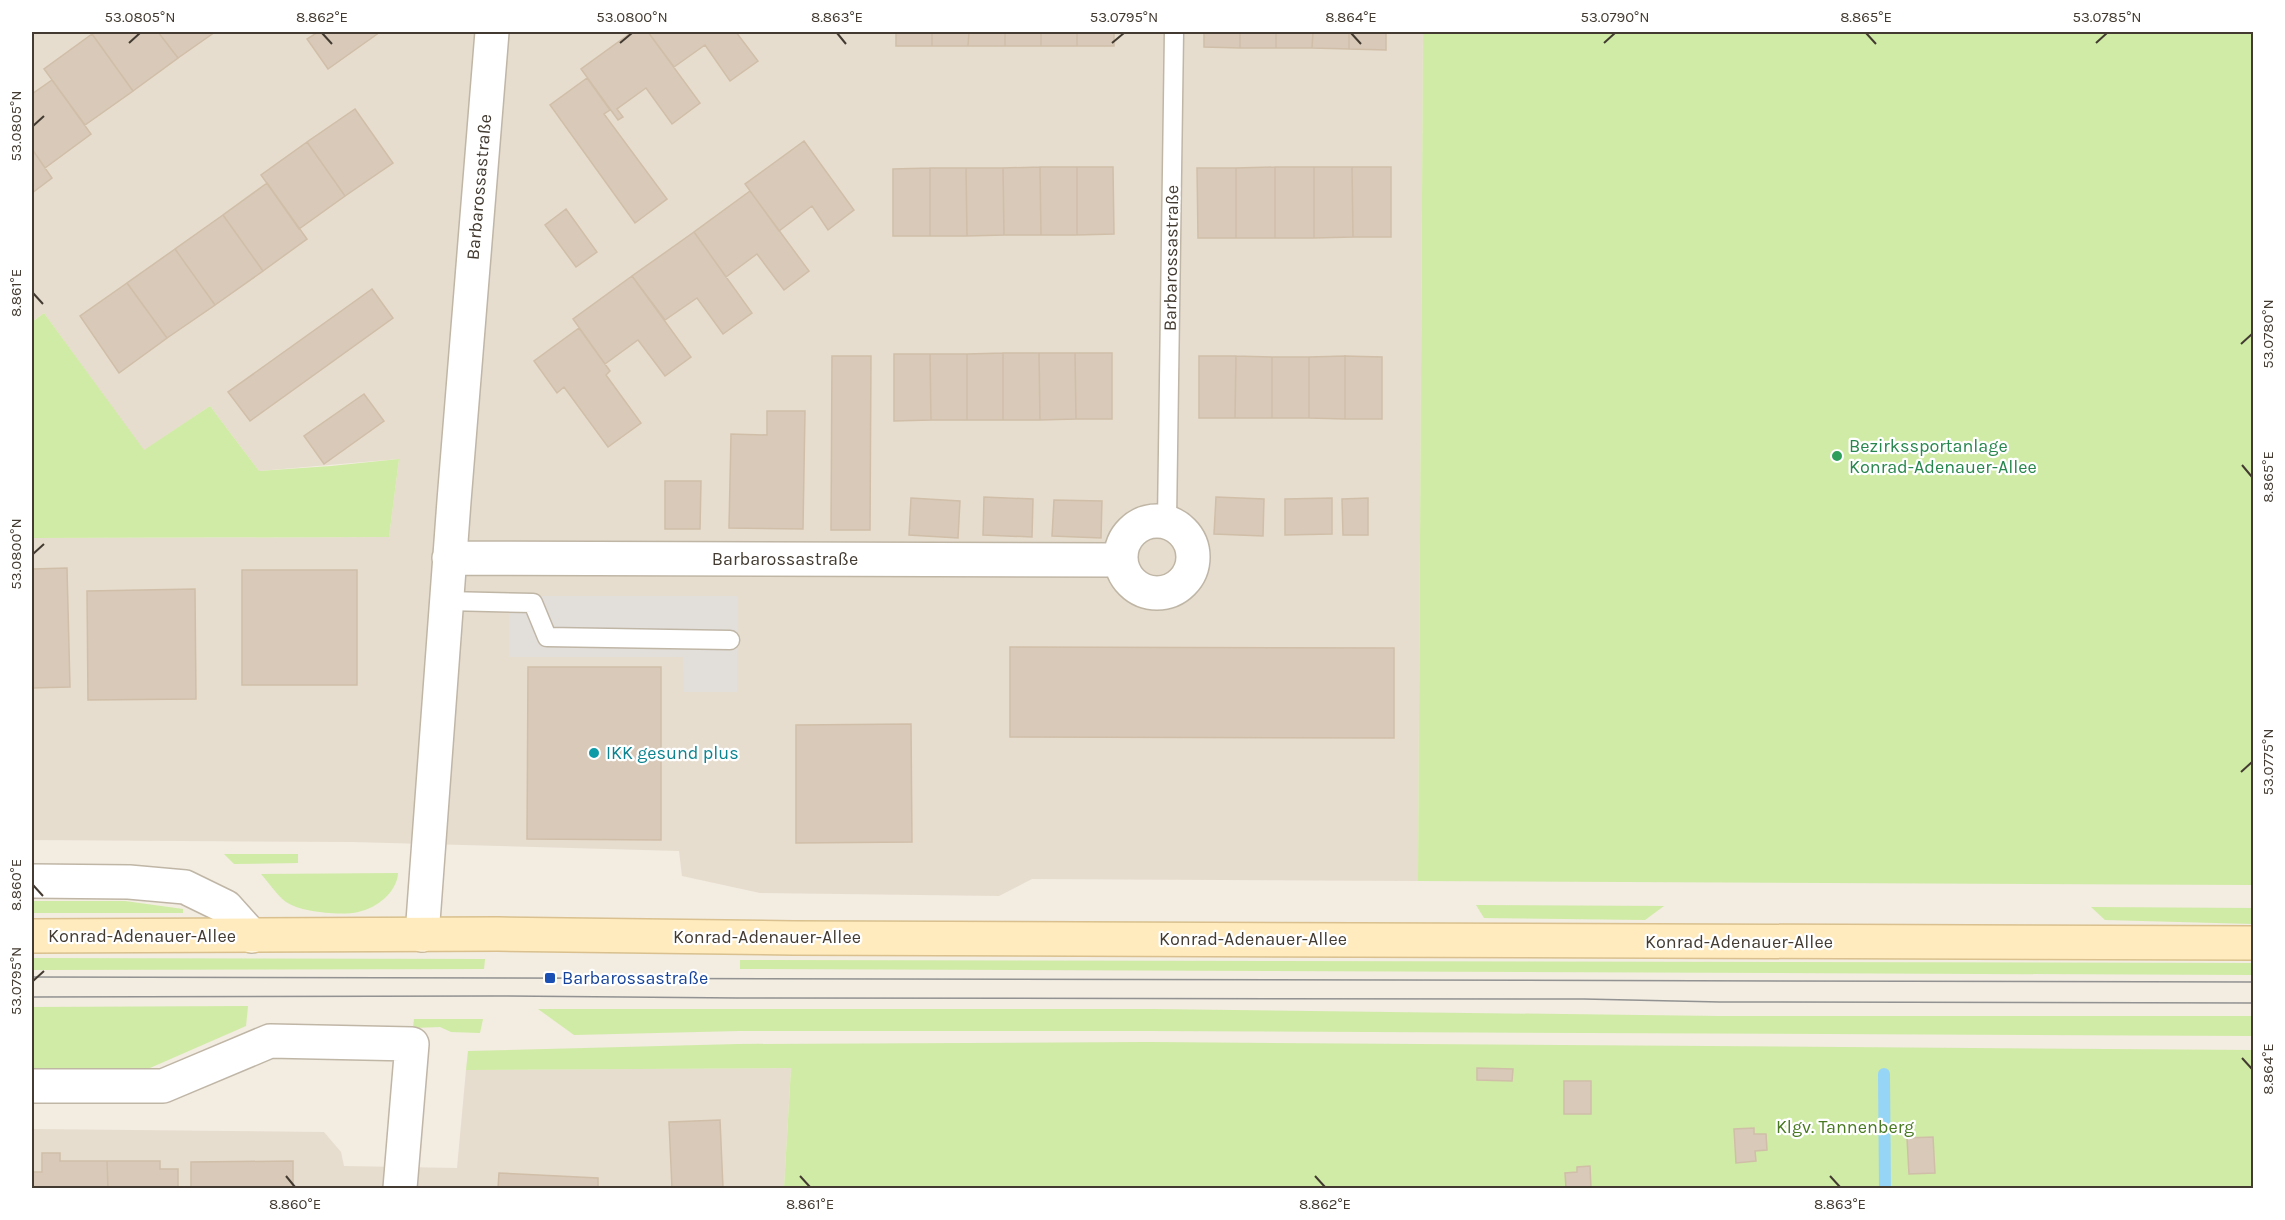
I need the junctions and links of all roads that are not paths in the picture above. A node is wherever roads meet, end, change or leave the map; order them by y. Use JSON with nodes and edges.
{"nodes":[{"id":1,"x":492,"y":32,"type":"edge"},
{"id":2,"x":1174,"y":32,"type":"edge"},
{"id":3,"x":1167,"y":521,"type":"junction"},
{"id":4,"x":449,"y":558,"type":"junction"},
{"id":5,"x":1120,"y":560,"type":"junction"},
{"id":6,"x":446,"y":600,"type":"junction"},
{"id":7,"x":730,"y":640,"type":"dead end"},
{"id":8,"x":32,"y":881,"type":"edge"},
{"id":9,"x":422,"y":935,"type":"junction"},
{"id":10,"x":32,"y":936,"type":"edge"},
{"id":11,"x":252,"y":936,"type":"junction"},
{"id":12,"x":2253,"y":943,"type":"edge"},
{"id":13,"x":32,"y":1086,"type":"edge"},
{"id":14,"x":400,"y":1188,"type":"edge"}],
"edges":[{"from":1,"to":4,"type":"street","name":"Barbarossastraße"},
{"from":2,"to":3,"type":"lane","name":"Barbarossastraße"},
{"from":3,"to":5,"type":"street"},
{"from":3,"to":5,"type":"street"},
{"from":4,"to":5,"type":"street","name":"Barbarossastraße"},
{"from":4,"to":6,"type":"street","name":"Barbarossastraße"},
{"from":6,"to":7,"type":"lane"},
{"from":6,"to":9,"type":"street","name":"Barbarossastraße"},
{"from":8,"to":11,"type":"street","name":"Konrad-Adenauer-Allee"},
{"from":9,"to":11,"type":"main road","name":"Konrad-Adenauer-Allee"},
{"from":9,"to":12,"type":"main road","name":"Konrad-Adenauer-Allee"},
{"from":10,"to":11,"type":"main road","name":"Konrad-Adenauer-Allee"},
{"from":13,"to":14,"type":"street"}]}
